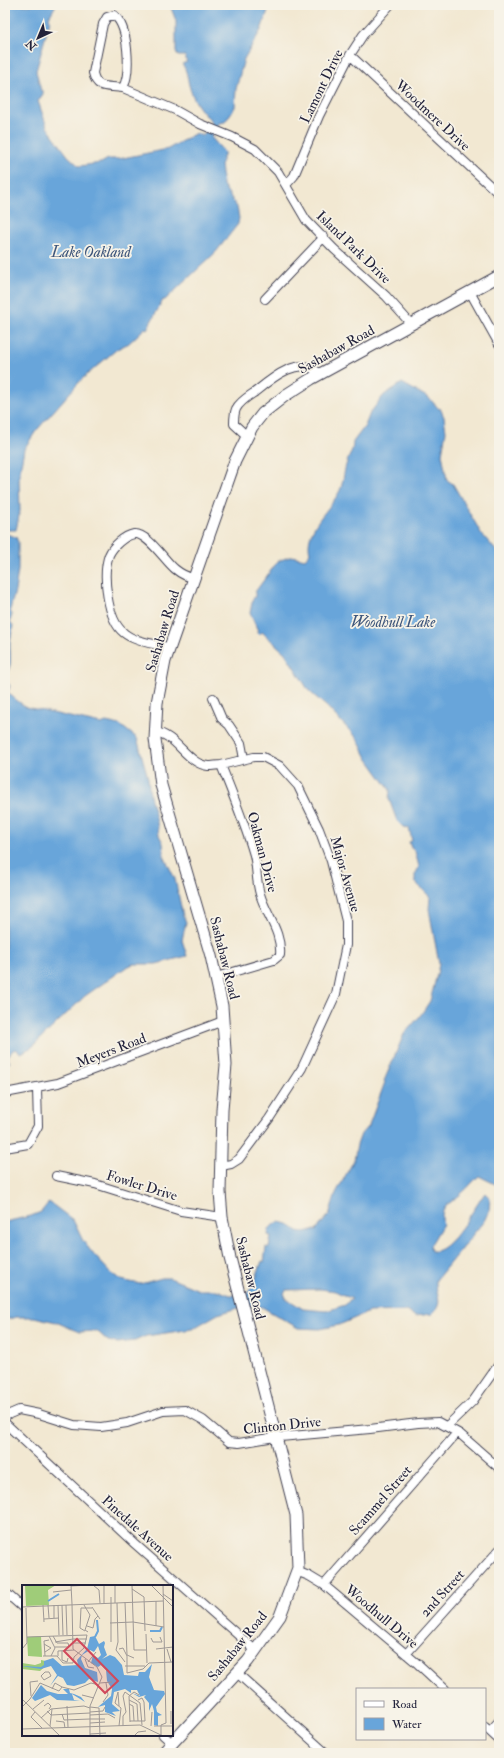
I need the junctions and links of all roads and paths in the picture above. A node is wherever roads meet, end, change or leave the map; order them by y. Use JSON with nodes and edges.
{"nodes":[{"id":1,"x":390,"y":5,"type":"edge"},
{"id":2,"x":350,"y":55,"type":"junction"},
{"id":3,"x":123,"y":88,"type":"junction"},
{"id":4,"x":286,"y":185,"type":"junction"},
{"id":5,"x":499,"y":194,"type":"edge"},
{"id":6,"x":324,"y":237,"type":"junction"},
{"id":7,"x":499,"y":276,"type":"edge"},
{"id":8,"x":470,"y":292,"type":"junction"},
{"id":9,"x":265,"y":299,"type":"dead end"},
{"id":10,"x":411,"y":324,"type":"junction"},
{"id":11,"x":499,"y":344,"type":"edge"},
{"id":12,"x":320,"y":374,"type":"junction"},
{"id":13,"x":247,"y":436,"type":"junction"},
{"id":14,"x":194,"y":578,"type":"junction"},
{"id":15,"x":170,"y":648,"type":"junction"},
{"id":16,"x":213,"y":698,"type":"dead end"},
{"id":17,"x":155,"y":732,"type":"junction"},
{"id":18,"x":244,"y":759,"type":"junction"},
{"id":19,"x":221,"y":765,"type":"junction"},
{"id":20,"x":216,"y":977,"type":"junction"},
{"id":21,"x":224,"y":1021,"type":"junction"},
{"id":22,"x":37,"y":1088,"type":"junction"},
{"id":23,"x":5,"y":1093,"type":"edge"},
{"id":24,"x":5,"y":1148,"type":"edge"},
{"id":25,"x":221,"y":1166,"type":"junction"},
{"id":26,"x":56,"y":1176,"type":"dead end"},
{"id":27,"x":222,"y":1217,"type":"junction"},
{"id":28,"x":499,"y":1364,"type":"edge"},
{"id":29,"x":5,"y":1416,"type":"edge"},
{"id":30,"x":5,"y":1423,"type":"edge"},
{"id":31,"x":447,"y":1426,"type":"junction"},
{"id":32,"x":457,"y":1433,"type":"junction"},
{"id":33,"x":277,"y":1438,"type":"junction"},
{"id":34,"x":499,"y":1468,"type":"edge"},
{"id":35,"x":499,"y":1550,"type":"edge"},
{"id":36,"x":296,"y":1571,"type":"junction"},
{"id":37,"x":324,"y":1585,"type":"junction"},
{"id":38,"x":5,"y":1592,"type":"edge"},
{"id":39,"x":22,"y":1607,"type":"edge"},
{"id":40,"x":255,"y":1650,"type":"junction"},
{"id":41,"x":406,"y":1654,"type":"junction"},
{"id":42,"x":236,"y":1673,"type":"junction"},
{"id":43,"x":444,"y":1688,"type":"edge"},
{"id":44,"x":499,"y":1721,"type":"edge"},
{"id":45,"x":488,"y":1729,"type":"edge"},
{"id":46,"x":164,"y":1736,"type":"edge"},
{"id":47,"x":499,"y":1740,"type":"edge"},
{"id":48,"x":172,"y":1743,"type":"junction"},
{"id":49,"x":163,"y":1753,"type":"edge"},
{"id":50,"x":326,"y":1753,"type":"edge"}],
"edges":[{"from":1,"to":2,"type":"street","name":"Lamont Drive"},
{"from":2,"to":4,"type":"street","name":"Lamont Drive"},
{"from":2,"to":5,"type":"street","name":"Woodmere Drive"},
{"from":3,"to":3,"type":"street","name":"Island Park Drive"},
{"from":3,"to":4,"type":"street","name":"Island Park Drive"},
{"from":4,"to":6,"type":"street","name":"Island Park Drive"},
{"from":6,"to":9,"type":"street"},
{"from":6,"to":10,"type":"street","name":"Island Park Drive"},
{"from":7,"to":8,"type":"street","name":"Sashabaw Road"},
{"from":8,"to":10,"type":"street","name":"Sashabaw Road"},
{"from":8,"to":11,"type":"street"},
{"from":10,"to":12,"type":"street","name":"Sashabaw Road"},
{"from":12,"to":13,"type":"street","name":"Sashabaw Road"},
{"from":12,"to":13,"type":"street"},
{"from":13,"to":14,"type":"street","name":"Sashabaw Road"},
{"from":14,"to":15,"type":"street","name":"Sashabaw Road"},
{"from":14,"to":15,"type":"street"},
{"from":15,"to":17,"type":"street","name":"Sashabaw Road"},
{"from":16,"to":18,"type":"street"},
{"from":17,"to":19,"type":"street"},
{"from":17,"to":20,"type":"street","name":"Sashabaw Road"},
{"from":18,"to":19,"type":"street","name":"Major Avenue"},
{"from":18,"to":25,"type":"street","name":"Major Avenue"},
{"from":19,"to":20,"type":"street","name":"Oakman Drive"},
{"from":20,"to":21,"type":"street","name":"Sashabaw Road"},
{"from":21,"to":22,"type":"street","name":"Meyers Road"},
{"from":21,"to":25,"type":"street","name":"Sashabaw Road"},
{"from":22,"to":23,"type":"street","name":"Meyers Road"},
{"from":22,"to":24,"type":"street"},
{"from":25,"to":27,"type":"street","name":"Sashabaw Road"},
{"from":26,"to":27,"type":"street","name":"Fowler Drive"},
{"from":27,"to":33,"type":"street","name":"Sashabaw Road"},
{"from":28,"to":31,"type":"street"},
{"from":29,"to":33,"type":"street","name":"Clinton Drive"},
{"from":30,"to":40,"type":"street","name":"Pinedale Avenue"},
{"from":31,"to":32,"type":"street"},
{"from":31,"to":33,"type":"street","name":"Clinton Drive"},
{"from":32,"to":34,"type":"street"},
{"from":32,"to":37,"type":"street","name":"Scammel Street"},
{"from":33,"to":36,"type":"street","name":"Sashabaw Road"},
{"from":35,"to":41,"type":"street","name":"2nd Street"},
{"from":36,"to":37,"type":"street","name":"Woodhull Drive"},
{"from":36,"to":40,"type":"street","name":"Sashabaw Road"},
{"from":37,"to":41,"type":"street","name":"Woodhull Drive"},
{"from":38,"to":39,"type":"street"},
{"from":40,"to":42,"type":"street","name":"Sashabaw Road"},
{"from":41,"to":43,"type":"street","name":"Woodhull Drive"},
{"from":42,"to":48,"type":"street","name":"Sashabaw Road"},
{"from":42,"to":50,"type":"street"},
{"from":44,"to":45,"type":"street"},
{"from":45,"to":47,"type":"street"},
{"from":46,"to":48,"type":"street"},
{"from":48,"to":49,"type":"street","name":"Sashabaw Road"}]}
